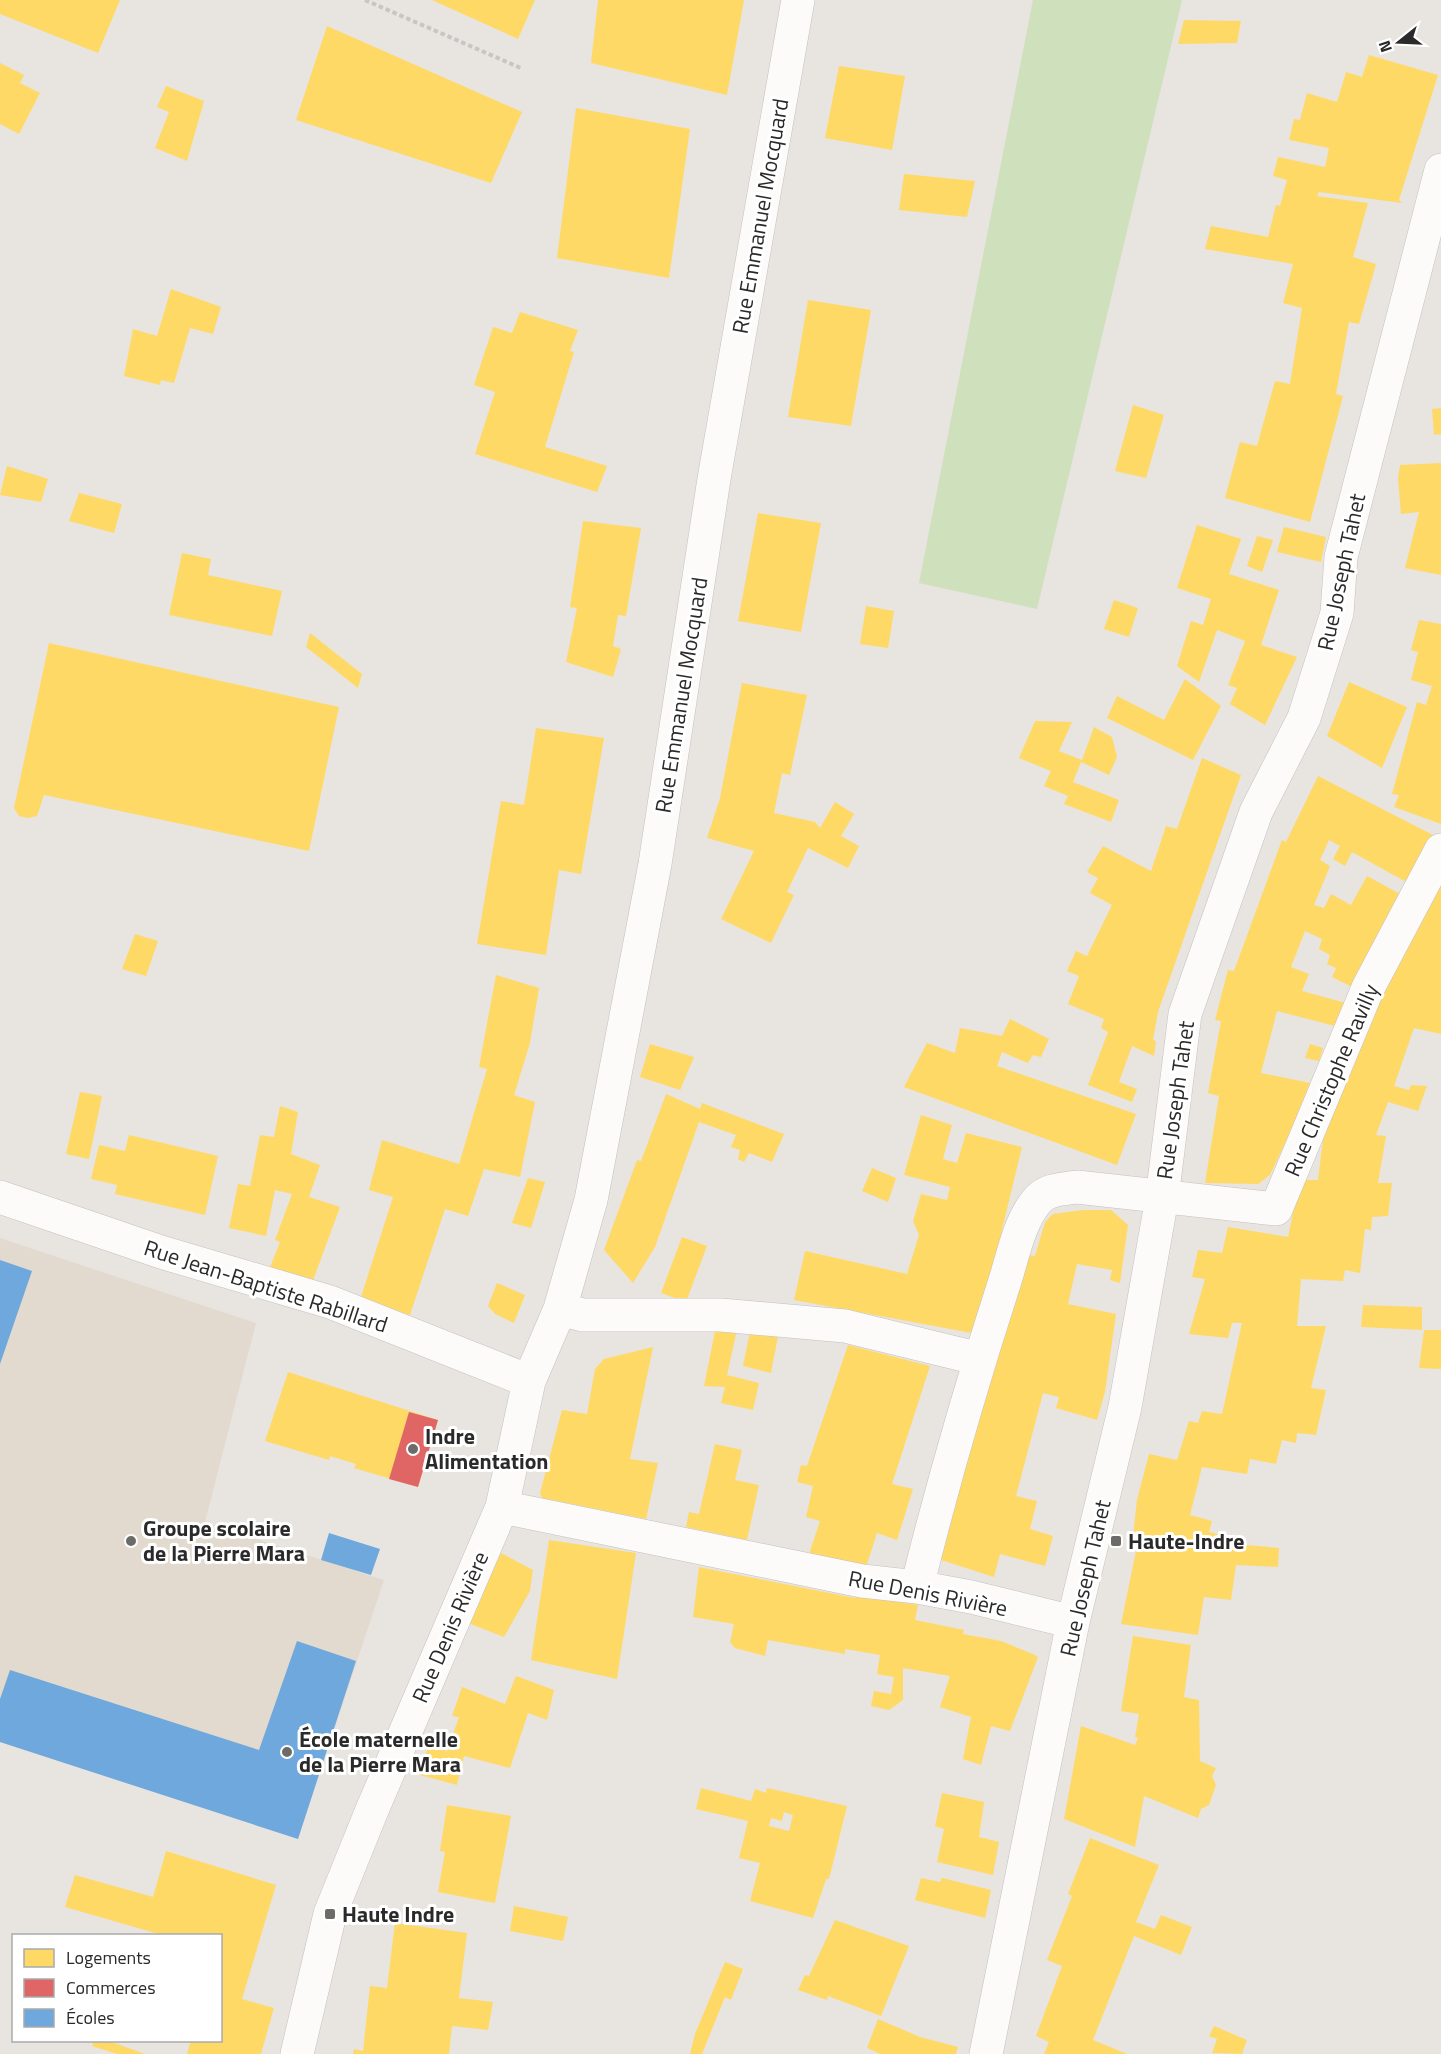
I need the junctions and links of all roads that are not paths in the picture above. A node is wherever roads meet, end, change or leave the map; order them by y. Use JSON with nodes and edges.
{"nodes":[{"id":1,"x":798,"y":0,"type":"edge"},
{"id":2,"x":1441,"y":170,"type":"edge"},
{"id":3,"x":1441,"y":850,"type":"edge"},
{"id":4,"x":0,"y":1197,"type":"edge"},
{"id":5,"x":1162,"y":1198,"type":"junction"},
{"id":6,"x":560,"y":1310,"type":"junction"},
{"id":7,"x":980,"y":1359,"type":"junction"},
{"id":8,"x":529,"y":1382,"type":"junction"},
{"id":9,"x":502,"y":1507,"type":"junction"},
{"id":10,"x":917,"y":1587,"type":"junction"},
{"id":11,"x":1073,"y":1622,"type":"junction"},
{"id":12,"x":297,"y":2054,"type":"edge"},
{"id":13,"x":986,"y":2054,"type":"edge"}],
"edges":[{"from":1,"to":6,"type":"street","name":"Rue Emmanuel Mocquard"},
{"from":2,"to":5,"type":"street","name":"Rue Joseph Tahet"},
{"from":3,"to":5,"type":"street","name":"Rue Christophe Ravilly"},
{"from":4,"to":8,"type":"street","name":"Rue Jean-Baptiste Rabillard"},
{"from":5,"to":7,"type":"street"},
{"from":5,"to":11,"type":"street","name":"Rue Joseph Tahet"},
{"from":6,"to":7,"type":"street"},
{"from":6,"to":8,"type":"street","name":"Rue Emmanuel Mocquard"},
{"from":7,"to":10,"type":"street"},
{"from":8,"to":9,"type":"street","name":"Rue Denis Rivière"},
{"from":9,"to":10,"type":"street","name":"Rue Denis Rivière"},
{"from":9,"to":12,"type":"street","name":"Rue Denis Rivière"},
{"from":10,"to":11,"type":"street","name":"Rue Denis Rivière"},
{"from":11,"to":13,"type":"street","name":"Rue Joseph Tahet"}]}
